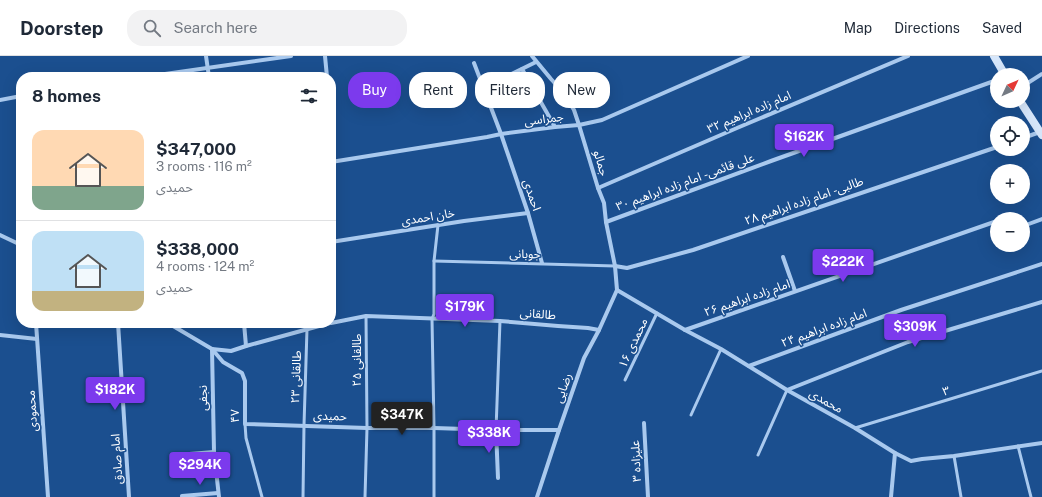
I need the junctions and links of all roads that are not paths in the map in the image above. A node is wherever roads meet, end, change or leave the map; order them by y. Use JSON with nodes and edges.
{"nodes":[{"id":1,"x":206,"y":56,"type":"edge"},
{"id":2,"x":291,"y":56,"type":"edge"},
{"id":3,"x":324,"y":56,"type":"edge"},
{"id":4,"x":532,"y":56,"type":"edge"},
{"id":5,"x":748,"y":56,"type":"edge"},
{"id":6,"x":908,"y":56,"type":"edge"},
{"id":7,"x":994,"y":56,"type":"edge"},
{"id":8,"x":536,"y":62,"type":"junction"},
{"id":9,"x":474,"y":63,"type":"dead end"},
{"id":10,"x":208,"y":67,"type":"junction"},
{"id":11,"x":1001,"y":68,"type":"edge"},
{"id":12,"x":522,"y":69,"type":"junction"},
{"id":13,"x":176,"y":72,"type":"edge"},
{"id":14,"x":208,"y":72,"type":"edge"},
{"id":15,"x":326,"y":72,"type":"edge"},
{"id":16,"x":477,"y":72,"type":"edge"},
{"id":17,"x":516,"y":72,"type":"edge"},
{"id":18,"x":1042,"y":74,"type":"edge"},
{"id":19,"x":1030,"y":82,"type":"edge"},
{"id":20,"x":990,"y":83,"type":"edge"},
{"id":21,"x":16,"y":97,"type":"edge"},
{"id":22,"x":0,"y":100,"type":"edge"},
{"id":23,"x":491,"y":108,"type":"edge"},
{"id":24,"x":1024,"y":108,"type":"edge"},
{"id":25,"x":579,"y":125,"type":"junction"},
{"id":26,"x":555,"y":127,"type":"junction"},
{"id":27,"x":501,"y":134,"type":"junction"},
{"id":28,"x":1041,"y":134,"type":"edge"},
{"id":29,"x":1030,"y":136,"type":"edge"},
{"id":30,"x":990,"y":148,"type":"edge"},
{"id":31,"x":336,"y":161,"type":"edge"},
{"id":32,"x":598,"y":188,"type":"junction"},
{"id":33,"x":528,"y":213,"type":"junction"},
{"id":34,"x":1042,"y":219,"type":"edge"},
{"id":35,"x":606,"y":222,"type":"junction"},
{"id":36,"x":990,"y":223,"type":"edge"},
{"id":37,"x":1030,"y":224,"type":"edge"},
{"id":38,"x":438,"y":225,"type":"junction"},
{"id":39,"x":0,"y":235,"type":"edge"},
{"id":40,"x":336,"y":241,"type":"edge"},
{"id":41,"x":16,"y":243,"type":"edge"},
{"id":42,"x":783,"y":258,"type":"dead end"},
{"id":43,"x":434,"y":261,"type":"junction"},
{"id":44,"x":542,"y":263,"type":"junction"},
{"id":45,"x":1042,"y":264,"type":"edge"},
{"id":46,"x":615,"y":266,"type":"junction"},
{"id":47,"x":617,"y":290,"type":"junction"},
{"id":48,"x":795,"y":291,"type":"junction"},
{"id":49,"x":1042,"y":302,"type":"edge"},
{"id":50,"x":657,"y":313,"type":"junction"},
{"id":51,"x":366,"y":316,"type":"junction"},
{"id":52,"x":432,"y":319,"type":"junction"},
{"id":53,"x":500,"y":321,"type":"junction"},
{"id":54,"x":336,"y":322,"type":"edge"},
{"id":55,"x":36,"y":328,"type":"edge"},
{"id":56,"x":118,"y":328,"type":"edge"},
{"id":57,"x":176,"y":328,"type":"edge"},
{"id":58,"x":244,"y":328,"type":"edge"},
{"id":59,"x":311,"y":328,"type":"edge"},
{"id":60,"x":307,"y":329,"type":"junction"},
{"id":61,"x":599,"y":330,"type":"junction"},
{"id":62,"x":685,"y":330,"type":"junction"},
{"id":63,"x":0,"y":335,"type":"edge"},
{"id":64,"x":37,"y":339,"type":"junction"},
{"id":65,"x":246,"y":346,"type":"junction"},
{"id":66,"x":212,"y":349,"type":"junction"},
{"id":67,"x":721,"y":349,"type":"junction"},
{"id":68,"x":749,"y":366,"type":"junction"},
{"id":69,"x":1042,"y":371,"type":"edge"},
{"id":70,"x":625,"y":380,"type":"dead end"},
{"id":71,"x":787,"y":390,"type":"junction"},
{"id":72,"x":690,"y":415,"type":"dead end"},
{"id":73,"x":245,"y":424,"type":"junction"},
{"id":74,"x":644,"y":424,"type":"dead end"},
{"id":75,"x":304,"y":425,"type":"junction"},
{"id":76,"x":367,"y":428,"type":"junction"},
{"id":77,"x":434,"y":428,"type":"junction"},
{"id":78,"x":855,"y":428,"type":"junction"},
{"id":79,"x":496,"y":430,"type":"junction"},
{"id":80,"x":559,"y":430,"type":"junction"},
{"id":81,"x":1042,"y":443,"type":"edge"},
{"id":82,"x":1018,"y":446,"type":"junction"},
{"id":83,"x":214,"y":452,"type":"junction"},
{"id":84,"x":895,"y":453,"type":"junction"},
{"id":85,"x":177,"y":455,"type":"dead end"},
{"id":86,"x":758,"y":455,"type":"dead end"},
{"id":87,"x":954,"y":456,"type":"junction"},
{"id":88,"x":498,"y":478,"type":"dead end"},
{"id":89,"x":219,"y":495,"type":"edge"},
{"id":90,"x":182,"y":496,"type":"dead end"},
{"id":91,"x":48,"y":497,"type":"edge"},
{"id":92,"x":129,"y":497,"type":"edge"},
{"id":93,"x":262,"y":497,"type":"edge"},
{"id":94,"x":303,"y":497,"type":"edge"},
{"id":95,"x":365,"y":497,"type":"edge"},
{"id":96,"x":434,"y":497,"type":"edge"},
{"id":97,"x":537,"y":497,"type":"edge"},
{"id":98,"x":648,"y":497,"type":"edge"},
{"id":99,"x":891,"y":497,"type":"edge"},
{"id":100,"x":961,"y":497,"type":"edge"},
{"id":101,"x":1031,"y":497,"type":"edge"}],
"edges":[{"from":1,"to":10,"type":"street"},
{"from":2,"to":10,"type":"street"},
{"from":3,"to":15,"type":"street"},
{"from":4,"to":8,"type":"street","name":"جمالو"},
{"from":5,"to":25,"type":"street","name":"جمراسی"},
{"from":6,"to":32,"type":"street","name":"امام زاده ابراهیم ۳۲"},
{"from":7,"to":11,"type":"main road"},
{"from":8,"to":12,"type":"street"},
{"from":8,"to":25,"type":"street","name":"جمالو"},
{"from":9,"to":16,"type":"street","name":"احمدی"},
{"from":10,"to":13,"type":"street"},
{"from":10,"to":14,"type":"street"},
{"from":12,"to":17,"type":"street"},
{"from":12,"to":26,"type":"street"},
{"from":18,"to":19,"type":"street"},
{"from":20,"to":35,"type":"street","name":"علی قائمی - امام زاده ابراهیم ۳۰"},
{"from":21,"to":22,"type":"street"},
{"from":23,"to":27,"type":"street","name":"احمدی"},
{"from":24,"to":28,"type":"main road"},
{"from":25,"to":26,"type":"street","name":"جمراسی"},
{"from":25,"to":32,"type":"street","name":"جمالو"},
{"from":26,"to":27,"type":"street","name":"جمراسی"},
{"from":27,"to":31,"type":"street","name":"جمراسی"},
{"from":27,"to":33,"type":"street","name":"احمدی"},
{"from":28,"to":29,"type":"street"},
{"from":30,"to":46,"type":"street","name":"طالبی - امام زاده ابراهیم ۲۸"},
{"from":32,"to":35,"type":"street","name":"جمالو"},
{"from":33,"to":38,"type":"street","name":"خان احمدی"},
{"from":33,"to":44,"type":"street","name":"احمدی"},
{"from":34,"to":37,"type":"street"},
{"from":35,"to":46,"type":"street","name":"جمالو"},
{"from":36,"to":48,"type":"street","name":"امام زاده ابراهیم ۲۶"},
{"from":38,"to":40,"type":"street","name":"خان احمدی"},
{"from":38,"to":43,"type":"lane"},
{"from":39,"to":41,"type":"street"},
{"from":42,"to":48,"type":"street"},
{"from":43,"to":44,"type":"lane","name":"جوبانی"},
{"from":43,"to":52,"type":"lane"},
{"from":44,"to":46,"type":"lane","name":"جوبانی"},
{"from":45,"to":68,"type":"street","name":"امام زاده ابراهیم ۲۴"},
{"from":46,"to":47,"type":"street","name":"جمالو"},
{"from":47,"to":50,"type":"street","name":"محمدی"},
{"from":47,"to":61,"type":"street","name":"رضایی"},
{"from":48,"to":62,"type":"street","name":"امام زاده ابراهیم ۲۶"},
{"from":49,"to":71,"type":"street"},
{"from":50,"to":62,"type":"street","name":"محمدی"},
{"from":50,"to":70,"type":"lane","name":"محمدی ۱۶"},
{"from":51,"to":52,"type":"street","name":"طالقانی"},
{"from":51,"to":54,"type":"street","name":"طالقانی"},
{"from":51,"to":76,"type":"lane","name":"طالقانی ۲۵"},
{"from":52,"to":53,"type":"street","name":"طالقانی"},
{"from":52,"to":77,"type":"lane"},
{"from":53,"to":61,"type":"street","name":"طالقانی"},
{"from":53,"to":79,"type":"lane"},
{"from":55,"to":64,"type":"street","name":"محمودی"},
{"from":56,"to":92,"type":"street","name":"امام صادق"},
{"from":57,"to":66,"type":"street"},
{"from":58,"to":65,"type":"street"},
{"from":59,"to":60,"type":"street","name":"طالقانی"},
{"from":60,"to":65,"type":"street","name":"طالقانی"},
{"from":60,"to":75,"type":"lane","name":"طالقانی ۲۳"},
{"from":61,"to":80,"type":"street","name":"رضایی"},
{"from":62,"to":67,"type":"street","name":"محمدی"},
{"from":63,"to":64,"type":"street"},
{"from":64,"to":91,"type":"street","name":"محمودی"},
{"from":65,"to":66,"type":"street","name":"طالقانی"},
{"from":66,"to":73,"type":"street","name":"۴۷"},
{"from":66,"to":83,"type":"street","name":"نجفی"},
{"from":67,"to":68,"type":"street","name":"محمدی"},
{"from":67,"to":72,"type":"lane"},
{"from":68,"to":71,"type":"street","name":"محمدی"},
{"from":69,"to":78,"type":"lane","name":"۳"},
{"from":71,"to":78,"type":"street","name":"محمدی"},
{"from":71,"to":86,"type":"lane"},
{"from":73,"to":75,"type":"street","name":"حمیدی"},
{"from":73,"to":93,"type":"lane","name":"۴۷"},
{"from":74,"to":98,"type":"street","name":"علیزاده ۳"},
{"from":75,"to":76,"type":"street","name":"حمیدی"},
{"from":75,"to":94,"type":"lane","name":"طالقانی ۲۳"},
{"from":76,"to":77,"type":"street","name":"حمیدی"},
{"from":76,"to":95,"type":"lane","name":"طالقانی ۲۵"},
{"from":77,"to":79,"type":"street","name":"حمیدی"},
{"from":77,"to":96,"type":"lane"},
{"from":78,"to":84,"type":"street","name":"محمدی"},
{"from":79,"to":80,"type":"street","name":"حمیدی"},
{"from":79,"to":88,"type":"street"},
{"from":80,"to":97,"type":"street","name":"رضایی"},
{"from":81,"to":82,"type":"street","name":"محمدی"},
{"from":82,"to":87,"type":"street","name":"محمدی"},
{"from":82,"to":101,"type":"lane"},
{"from":83,"to":85,"type":"street"},
{"from":83,"to":89,"type":"street","name":"نجفی"},
{"from":84,"to":87,"type":"street","name":"محمدی"},
{"from":84,"to":99,"type":"street"},
{"from":87,"to":100,"type":"lane"},
{"from":89,"to":90,"type":"street"}]}
